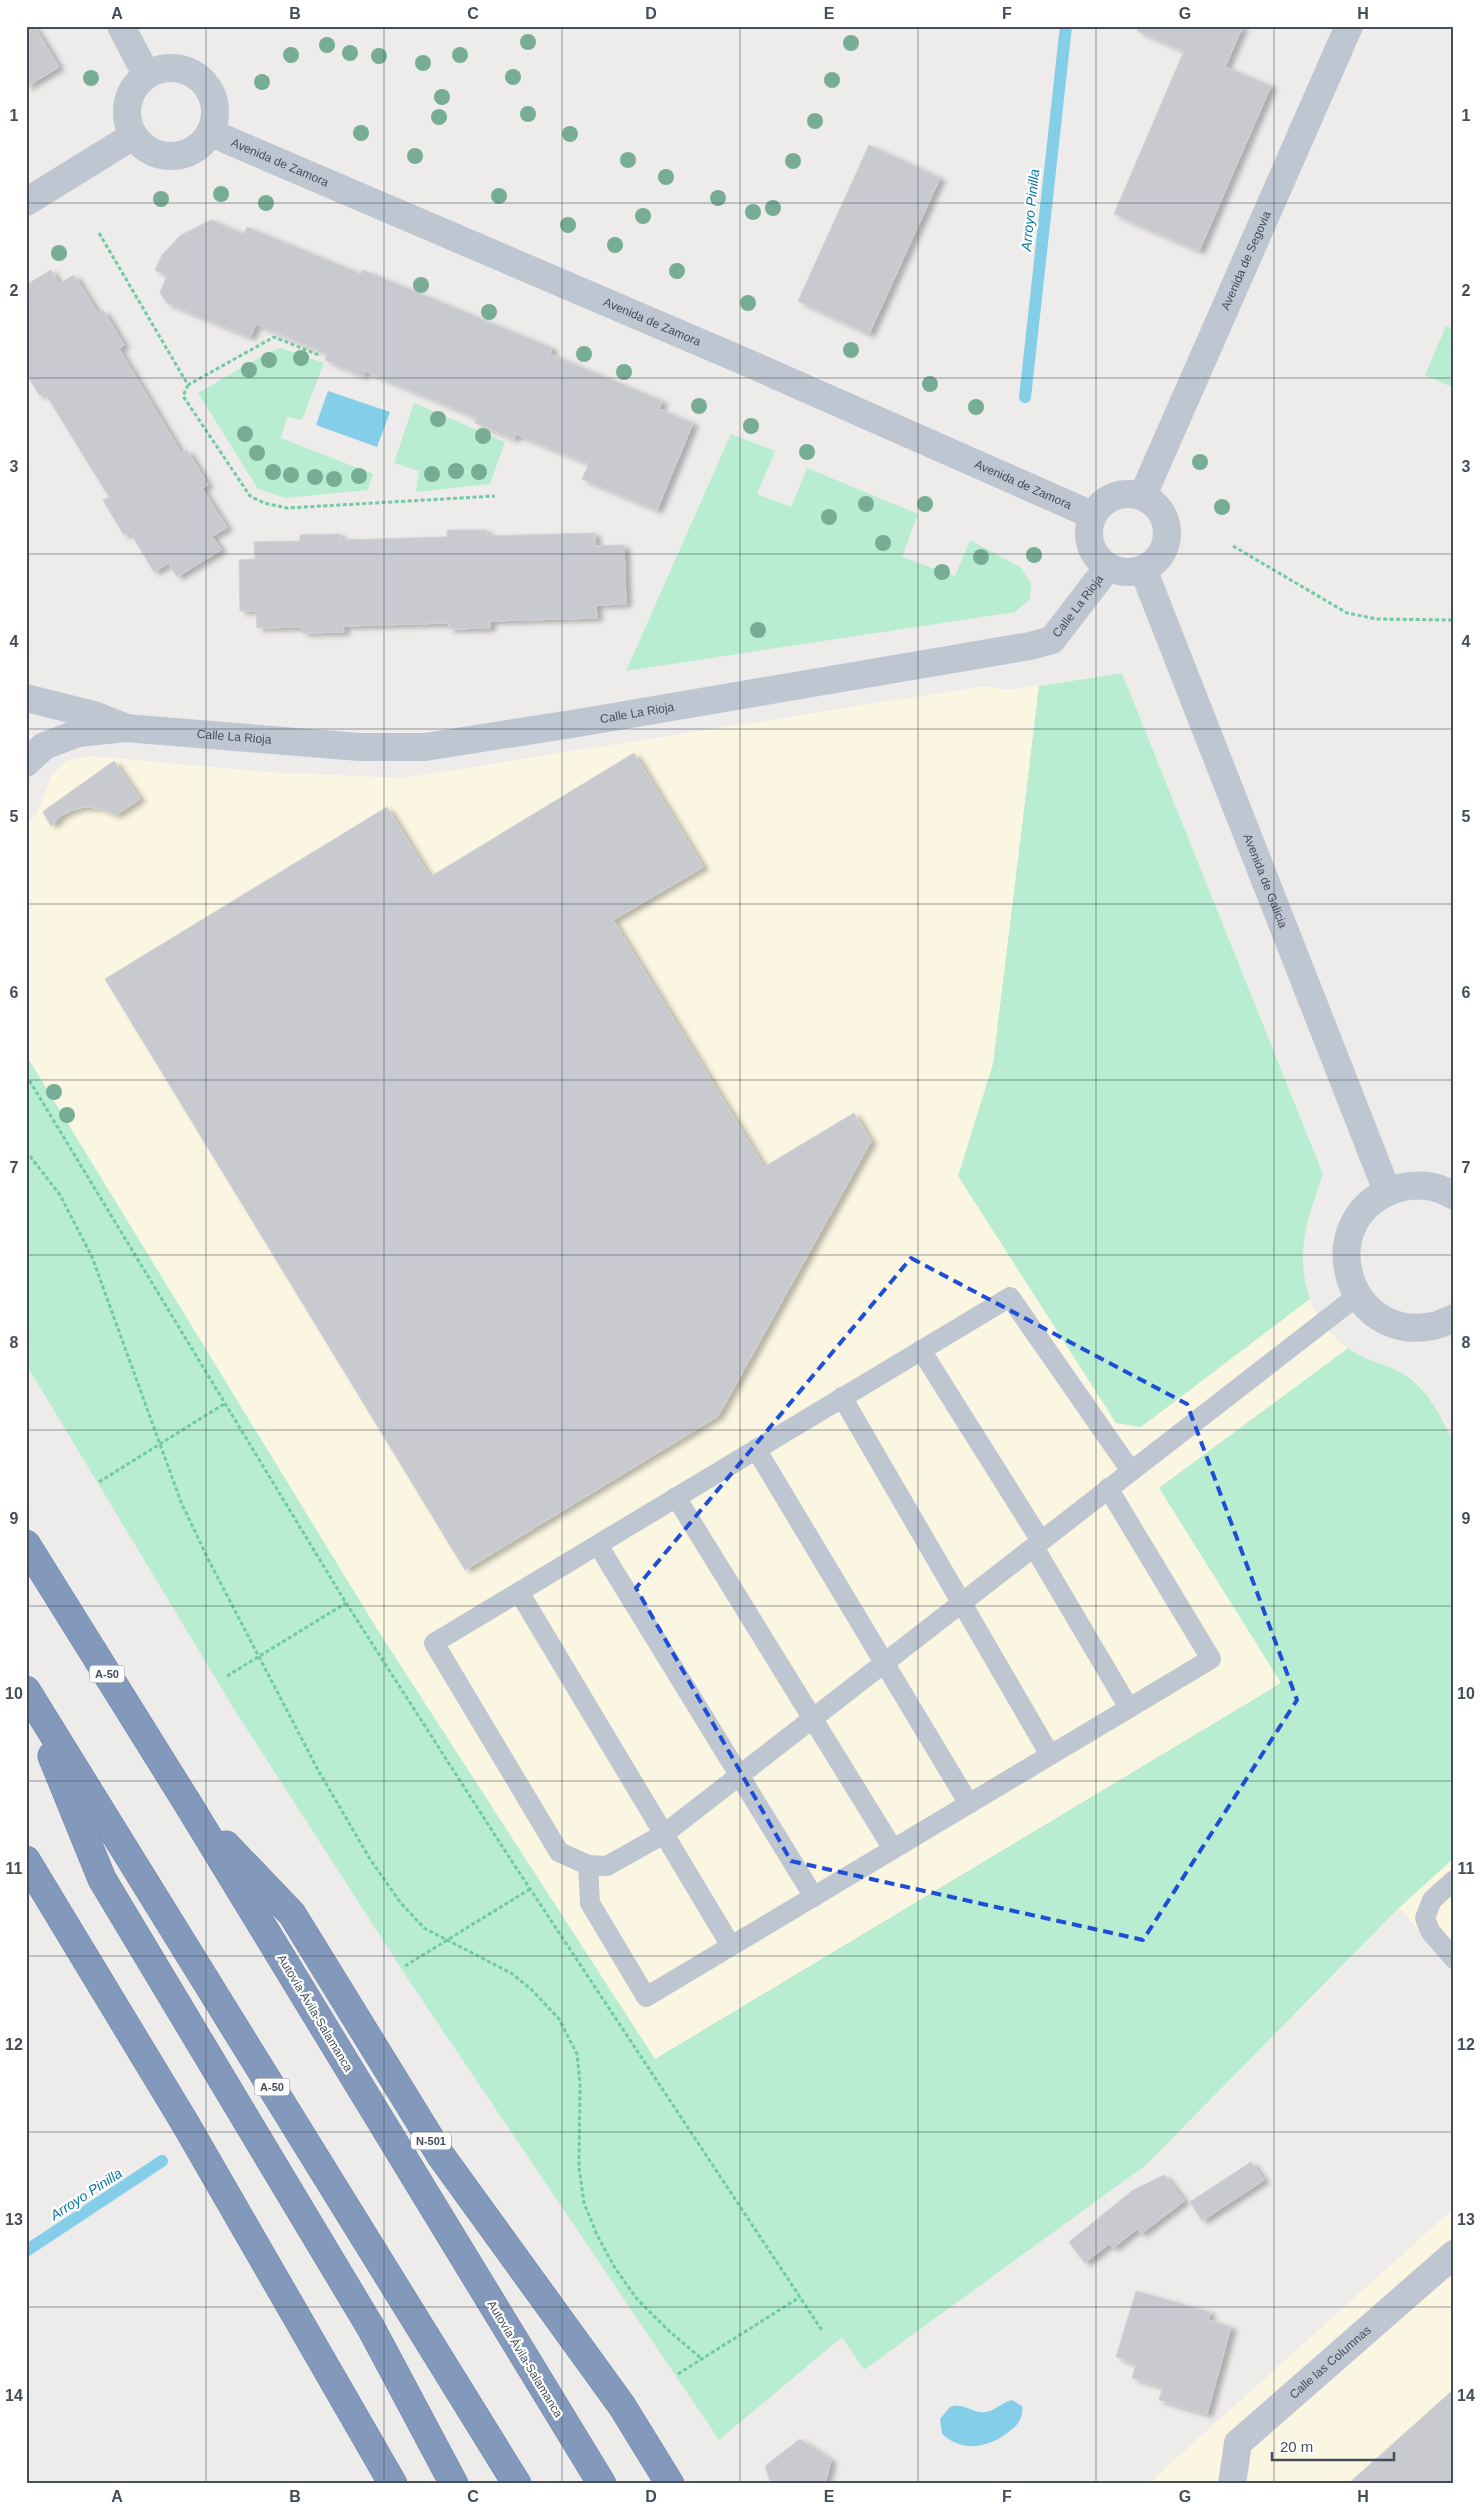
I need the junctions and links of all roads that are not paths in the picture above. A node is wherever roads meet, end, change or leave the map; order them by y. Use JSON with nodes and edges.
{"nodes":[{"id":1,"x":121,"y":26,"type":"edge"},
{"id":2,"x":1350,"y":26,"type":"edge"},
{"id":3,"x":146,"y":74,"type":"junction"},
{"id":4,"x":211,"y":132,"type":"junction"},
{"id":5,"x":133,"y":136,"type":"junction"},
{"id":6,"x":26,"y":202,"type":"edge"},
{"id":7,"x":1143,"y":496,"type":"junction"},
{"id":8,"x":1092,"y":515,"type":"junction"},
{"id":9,"x":1108,"y":567,"type":"junction"},
{"id":10,"x":1143,"y":569,"type":"junction"},
{"id":11,"x":26,"y":698,"type":"edge"},
{"id":12,"x":125,"y":728,"type":"junction"},
{"id":13,"x":26,"y":763,"type":"edge"},
{"id":14,"x":1387,"y":1191,"type":"junction"},
{"id":15,"x":1454,"y":1196,"type":"edge"},
{"id":16,"x":1357,"y":1296,"type":"junction"},
{"id":17,"x":1454,"y":1318,"type":"edge"},
{"id":18,"x":921,"y":1350,"type":"junction"},
{"id":19,"x":842,"y":1397,"type":"junction"},
{"id":20,"x":756,"y":1449,"type":"junction"},
{"id":21,"x":1131,"y":1471,"type":"junction"},
{"id":22,"x":1108,"y":1488,"type":"junction"},
{"id":23,"x":676,"y":1497,"type":"junction"},
{"id":24,"x":26,"y":1544,"type":"edge"},
{"id":25,"x":1037,"y":1544,"type":"junction"},
{"id":26,"x":598,"y":1545,"type":"junction"},
{"id":27,"x":520,"y":1592,"type":"junction"},
{"id":28,"x":961,"y":1603,"type":"junction"},
{"id":29,"x":884,"y":1662,"type":"junction"},
{"id":30,"x":26,"y":1691,"type":"edge"},
{"id":31,"x":1129,"y":1708,"type":"junction"},
{"id":32,"x":812,"y":1719,"type":"junction"},
{"id":33,"x":1050,"y":1755,"type":"junction"},
{"id":34,"x":740,"y":1775,"type":"junction"},
{"id":35,"x":188,"y":1804,"type":"junction"},
{"id":36,"x":969,"y":1804,"type":"junction"},
{"id":37,"x":664,"y":1834,"type":"junction"},
{"id":38,"x":893,"y":1849,"type":"junction"},
{"id":39,"x":26,"y":1860,"type":"edge"},
{"id":40,"x":588,"y":1865,"type":"junction"},
{"id":41,"x":1454,"y":1880,"type":"edge"},
{"id":42,"x":814,"y":1896,"type":"junction"},
{"id":43,"x":731,"y":1946,"type":"junction"},
{"id":44,"x":1454,"y":1959,"type":"edge"},
{"id":45,"x":1454,"y":2254,"type":"edge"},
{"id":46,"x":393,"y":2484,"type":"edge"},
{"id":47,"x":454,"y":2484,"type":"edge"},
{"id":48,"x":517,"y":2484,"type":"edge"},
{"id":49,"x":602,"y":2484,"type":"edge"},
{"id":50,"x":670,"y":2484,"type":"edge"},
{"id":51,"x":1232,"y":2484,"type":"edge"}],
"edges":[{"from":1,"to":3,"type":"street"},
{"from":2,"to":7,"type":"street","name":"Avenida de Segovia"},
{"from":3,"to":4,"type":"street"},
{"from":3,"to":5,"type":"street"},
{"from":4,"to":5,"type":"street"},
{"from":4,"to":8,"type":"street","name":"Avenida de Zamora"},
{"from":5,"to":6,"type":"street"},
{"from":7,"to":8,"type":"street"},
{"from":7,"to":10,"type":"street"},
{"from":8,"to":9,"type":"street"},
{"from":9,"to":10,"type":"street"},
{"from":9,"to":12,"type":"street","name":"Calle La Rioja"},
{"from":10,"to":14,"type":"street","name":"Avenida de Galicia"},
{"from":11,"to":12,"type":"street","name":"Calle La Rioja"},
{"from":12,"to":13,"type":"street","name":"Calle La Rioja"},
{"from":14,"to":15,"type":"street"},
{"from":14,"to":16,"type":"street"},
{"from":16,"to":17,"type":"street"},
{"from":16,"to":21,"type":"lane"},
{"from":18,"to":19,"type":"lane"},
{"from":18,"to":21,"type":"lane"},
{"from":18,"to":25,"type":"lane"},
{"from":19,"to":20,"type":"lane"},
{"from":19,"to":28,"type":"lane"},
{"from":20,"to":23,"type":"lane"},
{"from":20,"to":29,"type":"lane"},
{"from":21,"to":22,"type":"lane"},
{"from":22,"to":25,"type":"lane"},
{"from":22,"to":31,"type":"lane"},
{"from":23,"to":26,"type":"lane"},
{"from":23,"to":32,"type":"lane"},
{"from":24,"to":35,"type":"highway","name":"Autovía Ávila-Salamanca","number":"A-50"},
{"from":25,"to":28,"type":"lane"},
{"from":25,"to":31,"type":"lane"},
{"from":26,"to":27,"type":"lane"},
{"from":26,"to":34,"type":"lane"},
{"from":27,"to":37,"type":"lane"},
{"from":27,"to":40,"type":"lane"},
{"from":28,"to":29,"type":"lane"},
{"from":28,"to":33,"type":"lane"},
{"from":29,"to":32,"type":"lane"},
{"from":29,"to":36,"type":"lane"},
{"from":30,"to":47,"type":"highway"},
{"from":30,"to":48,"type":"highway","number":"A-50"},
{"from":31,"to":33,"type":"lane"},
{"from":32,"to":34,"type":"lane"},
{"from":32,"to":38,"type":"lane"},
{"from":33,"to":36,"type":"lane"},
{"from":34,"to":37,"type":"lane"},
{"from":34,"to":42,"type":"lane"},
{"from":35,"to":49,"type":"highway","name":"Autovía Ávila-Salamanca","number":"A-50"},
{"from":35,"to":50,"type":"highway","number":"N-501"},
{"from":36,"to":38,"type":"lane"},
{"from":37,"to":40,"type":"lane"},
{"from":37,"to":43,"type":"lane"},
{"from":38,"to":42,"type":"lane"},
{"from":39,"to":46,"type":"highway"},
{"from":40,"to":43,"type":"lane"},
{"from":41,"to":44,"type":"lane"},
{"from":42,"to":43,"type":"lane"},
{"from":45,"to":51,"type":"street","name":"Calle las Columnas"}]}
